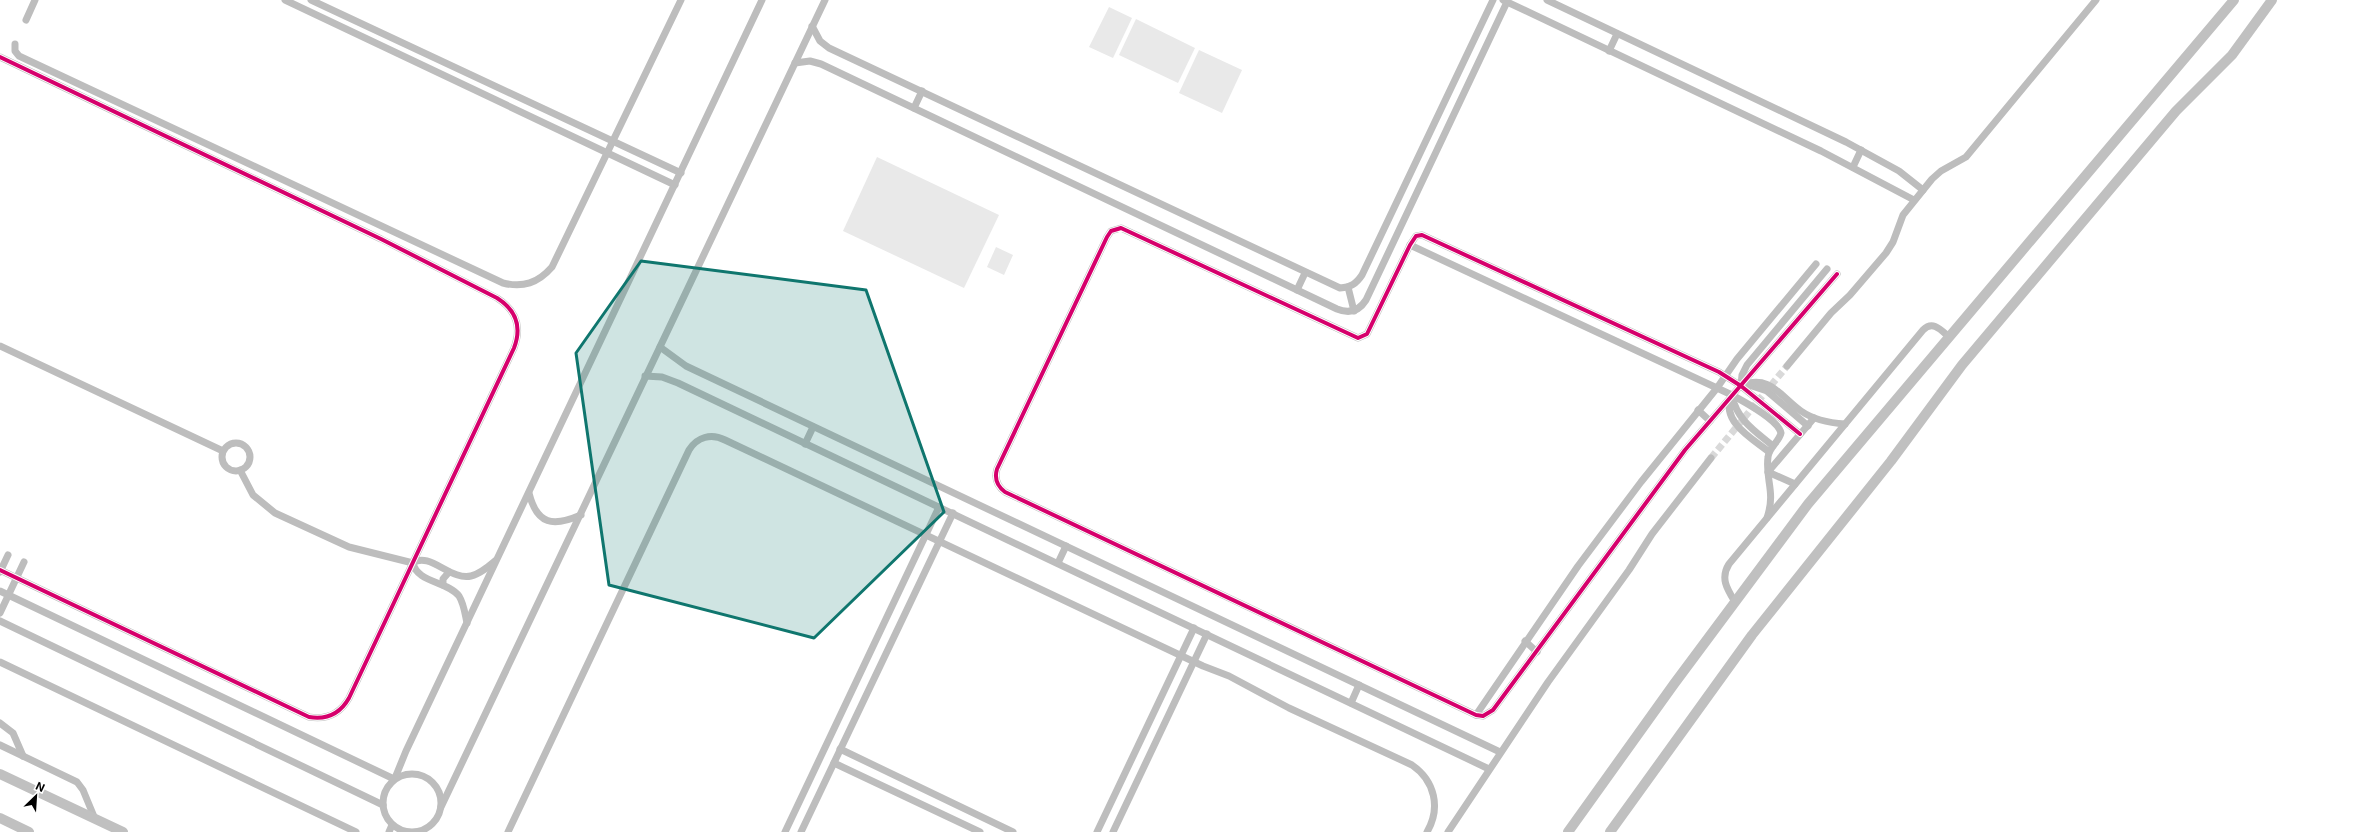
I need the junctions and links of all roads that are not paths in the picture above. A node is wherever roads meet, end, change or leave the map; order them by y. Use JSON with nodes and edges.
{"nodes":[{"id":1,"x":35,"y":0,"type":"edge"},
{"id":2,"x":285,"y":0,"type":"edge"},
{"id":3,"x":311,"y":0,"type":"edge"},
{"id":4,"x":681,"y":0,"type":"edge"},
{"id":5,"x":762,"y":0,"type":"edge"},
{"id":6,"x":825,"y":0,"type":"edge"},
{"id":7,"x":1493,"y":0,"type":"edge"},
{"id":8,"x":1547,"y":0,"type":"edge"},
{"id":9,"x":2096,"y":0,"type":"edge"},
{"id":10,"x":2234,"y":0,"type":"edge"},
{"id":11,"x":2272,"y":0,"type":"edge"},
{"id":12,"x":1505,"y":1,"type":"edge"},
{"id":13,"x":26,"y":20,"type":"dead end"},
{"id":14,"x":812,"y":26,"type":"junction"},
{"id":15,"x":1617,"y":34,"type":"junction"},
{"id":16,"x":15,"y":44,"type":"dead end"},
{"id":17,"x":1609,"y":51,"type":"junction"},
{"id":18,"x":0,"y":57,"type":"edge"},
{"id":19,"x":795,"y":63,"type":"junction"},
{"id":20,"x":922,"y":91,"type":"junction"},
{"id":21,"x":914,"y":108,"type":"junction"},
{"id":22,"x":612,"y":142,"type":"junction"},
{"id":23,"x":1861,"y":150,"type":"junction"},
{"id":24,"x":607,"y":154,"type":"junction"},
{"id":25,"x":1853,"y":167,"type":"junction"},
{"id":26,"x":681,"y":173,"type":"junction"},
{"id":27,"x":675,"y":185,"type":"junction"},
{"id":28,"x":1923,"y":190,"type":"junction"},
{"id":29,"x":1914,"y":200,"type":"junction"},
{"id":30,"x":1410,"y":245,"type":"junction"},
{"id":31,"x":1816,"y":264,"type":"dead end"},
{"id":32,"x":1827,"y":269,"type":"dead end"},
{"id":33,"x":1305,"y":272,"type":"junction"},
{"id":34,"x":1837,"y":274,"type":"dead end"},
{"id":35,"x":1348,"y":288,"type":"junction"},
{"id":36,"x":1297,"y":290,"type":"junction"},
{"id":37,"x":1354,"y":311,"type":"junction"},
{"id":38,"x":1949,"y":337,"type":"junction"},
{"id":39,"x":0,"y":346,"type":"edge"},
{"id":40,"x":660,"y":347,"type":"junction"},
{"id":41,"x":1787,"y":366,"type":"tunnel mouth"},
{"id":42,"x":645,"y":376,"type":"junction"},
{"id":43,"x":1726,"y":376,"type":"junction"},
{"id":44,"x":1741,"y":386,"type":"junction"},
{"id":45,"x":1717,"y":388,"type":"junction"},
{"id":46,"x":1732,"y":395,"type":"junction"},
{"id":47,"x":1698,"y":410,"type":"junction"},
{"id":48,"x":1814,"y":418,"type":"junction"},
{"id":49,"x":1710,"y":422,"type":"junction"},
{"id":50,"x":1845,"y":424,"type":"junction"},
{"id":51,"x":1808,"y":426,"type":"junction"},
{"id":52,"x":813,"y":427,"type":"junction"},
{"id":53,"x":1800,"y":434,"type":"junction"},
{"id":54,"x":805,"y":444,"type":"junction"},
{"id":55,"x":1771,"y":449,"type":"junction"},
{"id":56,"x":223,"y":451,"type":"junction"},
{"id":57,"x":1711,"y":458,"type":"tunnel mouth"},
{"id":58,"x":240,"y":470,"type":"junction"},
{"id":59,"x":1768,"y":472,"type":"junction"},
{"id":60,"x":1795,"y":484,"type":"junction"},
{"id":61,"x":529,"y":493,"type":"junction"},
{"id":62,"x":939,"y":507,"type":"junction"},
{"id":63,"x":953,"y":513,"type":"junction"},
{"id":64,"x":581,"y":515,"type":"junction"},
{"id":65,"x":1767,"y":518,"type":"junction"},
{"id":66,"x":926,"y":535,"type":"junction"},
{"id":67,"x":939,"y":541,"type":"junction"},
{"id":68,"x":1066,"y":546,"type":"junction"},
{"id":69,"x":8,"y":555,"type":"dead end"},
{"id":70,"x":497,"y":560,"type":"junction"},
{"id":71,"x":24,"y":562,"type":"dead end"},
{"id":72,"x":413,"y":563,"type":"junction"},
{"id":73,"x":1058,"y":563,"type":"junction"},
{"id":74,"x":0,"y":571,"type":"edge"},
{"id":75,"x":449,"y":572,"type":"junction"},
{"id":76,"x":16,"y":578,"type":"junction"},
{"id":77,"x":443,"y":585,"type":"junction"},
{"id":78,"x":0,"y":591,"type":"edge"},
{"id":79,"x":8,"y":595,"type":"junction"},
{"id":80,"x":1735,"y":602,"type":"junction"},
{"id":81,"x":0,"y":612,"type":"edge"},
{"id":82,"x":0,"y":621,"type":"edge"},
{"id":83,"x":467,"y":623,"type":"junction"},
{"id":84,"x":1194,"y":628,"type":"junction"},
{"id":85,"x":1207,"y":634,"type":"junction"},
{"id":86,"x":1525,"y":641,"type":"junction"},
{"id":87,"x":1537,"y":652,"type":"junction"},
{"id":88,"x":1181,"y":656,"type":"junction"},
{"id":89,"x":0,"y":662,"type":"edge"},
{"id":90,"x":1194,"y":662,"type":"junction"},
{"id":91,"x":1359,"y":685,"type":"junction"},
{"id":92,"x":1351,"y":703,"type":"junction"},
{"id":93,"x":1476,"y":716,"type":"junction"},
{"id":94,"x":0,"y":723,"type":"edge"},
{"id":95,"x":0,"y":745,"type":"edge"},
{"id":96,"x":840,"y":749,"type":"junction"},
{"id":97,"x":1500,"y":752,"type":"junction"},
{"id":98,"x":23,"y":756,"type":"junction"},
{"id":99,"x":834,"y":763,"type":"junction"},
{"id":100,"x":1489,"y":769,"type":"junction"},
{"id":101,"x":0,"y":774,"type":"edge"},
{"id":102,"x":395,"y":779,"type":"junction"},
{"id":103,"x":382,"y":805,"type":"junction"},
{"id":104,"x":441,"y":807,"type":"junction"},
{"id":105,"x":0,"y":818,"type":"edge"},
{"id":106,"x":95,"y":819,"type":"junction"},
{"id":107,"x":392,"y":825,"type":"junction"},
{"id":108,"x":29,"y":832,"type":"edge"},
{"id":109,"x":123,"y":832,"type":"edge"},
{"id":110,"x":356,"y":832,"type":"edge"},
{"id":111,"x":389,"y":832,"type":"edge"},
{"id":112,"x":408,"y":832,"type":"edge"},
{"id":113,"x":508,"y":832,"type":"edge"},
{"id":114,"x":785,"y":832,"type":"edge"},
{"id":115,"x":801,"y":832,"type":"edge"},
{"id":116,"x":980,"y":832,"type":"edge"},
{"id":117,"x":1014,"y":832,"type":"edge"},
{"id":118,"x":1097,"y":832,"type":"edge"},
{"id":119,"x":1113,"y":832,"type":"edge"},
{"id":120,"x":1427,"y":832,"type":"edge"},
{"id":121,"x":1448,"y":832,"type":"edge"},
{"id":122,"x":1568,"y":832,"type":"edge"},
{"id":123,"x":1610,"y":832,"type":"edge"}],
"edges":[{"from":1,"to":13,"type":"street"},
{"from":2,"to":24,"type":"street"},
{"from":3,"to":22,"type":"street"},
{"from":4,"to":22,"type":"street"},
{"from":5,"to":26,"type":"street"},
{"from":6,"to":14,"type":"street"},
{"from":7,"to":35,"type":"street"},
{"from":8,"to":15,"type":"street"},
{"from":9,"to":28,"type":"street"},
{"from":10,"to":38,"type":"main road"},
{"from":11,"to":123,"type":"main road"},
{"from":12,"to":17,"type":"street"},
{"from":12,"to":37,"type":"street"},
{"from":14,"to":19,"type":"street"},
{"from":14,"to":20,"type":"street"},
{"from":15,"to":17,"type":"street"},
{"from":15,"to":23,"type":"street"},
{"from":16,"to":24,"type":"street"},
{"from":17,"to":25,"type":"street"},
{"from":18,"to":72,"type":"street"},
{"from":19,"to":21,"type":"street"},
{"from":19,"to":40,"type":"street"},
{"from":20,"to":21,"type":"street"},
{"from":20,"to":33,"type":"street"},
{"from":21,"to":36,"type":"street"},
{"from":22,"to":24,"type":"street"},
{"from":22,"to":26,"type":"street"},
{"from":23,"to":25,"type":"street"},
{"from":23,"to":28,"type":"street"},
{"from":24,"to":27,"type":"street"},
{"from":25,"to":29,"type":"street"},
{"from":26,"to":27,"type":"street"},
{"from":27,"to":61,"type":"street"},
{"from":28,"to":29,"type":"street"},
{"from":29,"to":41,"type":"street"},
{"from":30,"to":43,"type":"street"},
{"from":30,"to":45,"type":"street"},
{"from":30,"to":93,"type":"street"},
{"from":31,"to":43,"type":"street"},
{"from":32,"to":44,"type":"street"},
{"from":33,"to":35,"type":"street"},
{"from":33,"to":36,"type":"street"},
{"from":34,"to":44,"type":"street"},
{"from":35,"to":37,"type":"street"},
{"from":36,"to":37,"type":"street"},
{"from":38,"to":50,"type":"street"},
{"from":38,"to":80,"type":"main road"},
{"from":39,"to":56,"type":"street"},
{"from":40,"to":42,"type":"street"},
{"from":40,"to":52,"type":"street"},
{"from":42,"to":54,"type":"street"},
{"from":42,"to":64,"type":"street"},
{"from":43,"to":44,"type":"street"},
{"from":43,"to":45,"type":"street"},
{"from":44,"to":46,"type":"street"},
{"from":44,"to":48,"type":"street"},
{"from":44,"to":51,"type":"street"},
{"from":44,"to":53,"type":"street"},
{"from":45,"to":46,"type":"street"},
{"from":45,"to":47,"type":"street"},
{"from":46,"to":49,"type":"street"},
{"from":46,"to":55,"type":"street"},
{"from":46,"to":55,"type":"street"},
{"from":47,"to":49,"type":"street"},
{"from":47,"to":86,"type":"street"},
{"from":48,"to":50,"type":"street"},
{"from":48,"to":51,"type":"street"},
{"from":49,"to":87,"type":"street"},
{"from":50,"to":60,"type":"street"},
{"from":51,"to":53,"type":"street"},
{"from":52,"to":54,"type":"street"},
{"from":52,"to":68,"type":"street"},
{"from":53,"to":59,"type":"street"},
{"from":54,"to":62,"type":"street"},
{"from":55,"to":59,"type":"street"},
{"from":56,"to":58,"type":"street"},
{"from":56,"to":58,"type":"street"},
{"from":57,"to":97,"type":"street"},
{"from":58,"to":72,"type":"street"},
{"from":59,"to":60,"type":"street"},
{"from":59,"to":65,"type":"street"},
{"from":60,"to":65,"type":"street"},
{"from":61,"to":64,"type":"street"},
{"from":61,"to":70,"type":"street"},
{"from":62,"to":63,"type":"street"},
{"from":62,"to":66,"type":"street"},
{"from":63,"to":67,"type":"street"},
{"from":63,"to":73,"type":"street"},
{"from":64,"to":104,"type":"street"},
{"from":65,"to":80,"type":"street"},
{"from":66,"to":67,"type":"street"},
{"from":66,"to":113,"type":"street"},
{"from":66,"to":114,"type":"street"},
{"from":67,"to":88,"type":"street"},
{"from":67,"to":96,"type":"street"},
{"from":68,"to":73,"type":"street"},
{"from":68,"to":91,"type":"street"},
{"from":69,"to":74,"type":"street"},
{"from":70,"to":75,"type":"street"},
{"from":70,"to":83,"type":"street"},
{"from":71,"to":76,"type":"street"},
{"from":72,"to":75,"type":"street"},
{"from":72,"to":76,"type":"street"},
{"from":72,"to":77,"type":"street"},
{"from":73,"to":84,"type":"street"},
{"from":74,"to":76,"type":"street"},
{"from":75,"to":77,"type":"street"},
{"from":76,"to":79,"type":"street"},
{"from":77,"to":83,"type":"street"},
{"from":78,"to":79,"type":"street"},
{"from":79,"to":81,"type":"street"},
{"from":79,"to":102,"type":"street"},
{"from":80,"to":122,"type":"main road"},
{"from":82,"to":103,"type":"street"},
{"from":83,"to":102,"type":"street"},
{"from":84,"to":85,"type":"street"},
{"from":84,"to":88,"type":"street"},
{"from":85,"to":90,"type":"street"},
{"from":85,"to":92,"type":"street"},
{"from":86,"to":87,"type":"street"},
{"from":86,"to":93,"type":"street"},
{"from":87,"to":93,"type":"street"},
{"from":88,"to":90,"type":"street"},
{"from":88,"to":118,"type":"street"},
{"from":89,"to":110,"type":"street"},
{"from":90,"to":119,"type":"street"},
{"from":90,"to":120,"type":"street"},
{"from":91,"to":92,"type":"street"},
{"from":91,"to":97,"type":"street"},
{"from":92,"to":100,"type":"street"},
{"from":94,"to":98,"type":"street"},
{"from":95,"to":98,"type":"street"},
{"from":96,"to":99,"type":"street"},
{"from":96,"to":117,"type":"street"},
{"from":97,"to":100,"type":"street"},
{"from":98,"to":106,"type":"street"},
{"from":99,"to":115,"type":"street"},
{"from":99,"to":116,"type":"street"},
{"from":100,"to":121,"type":"street"},
{"from":101,"to":106,"type":"main road"},
{"from":102,"to":103,"type":"street"},
{"from":102,"to":104,"type":"street"},
{"from":103,"to":107,"type":"street"},
{"from":104,"to":112,"type":"street"},
{"from":105,"to":108,"type":"main road"},
{"from":106,"to":109,"type":"main road"},
{"from":107,"to":111,"type":"street"},
{"from":107,"to":112,"type":"street"}]}
